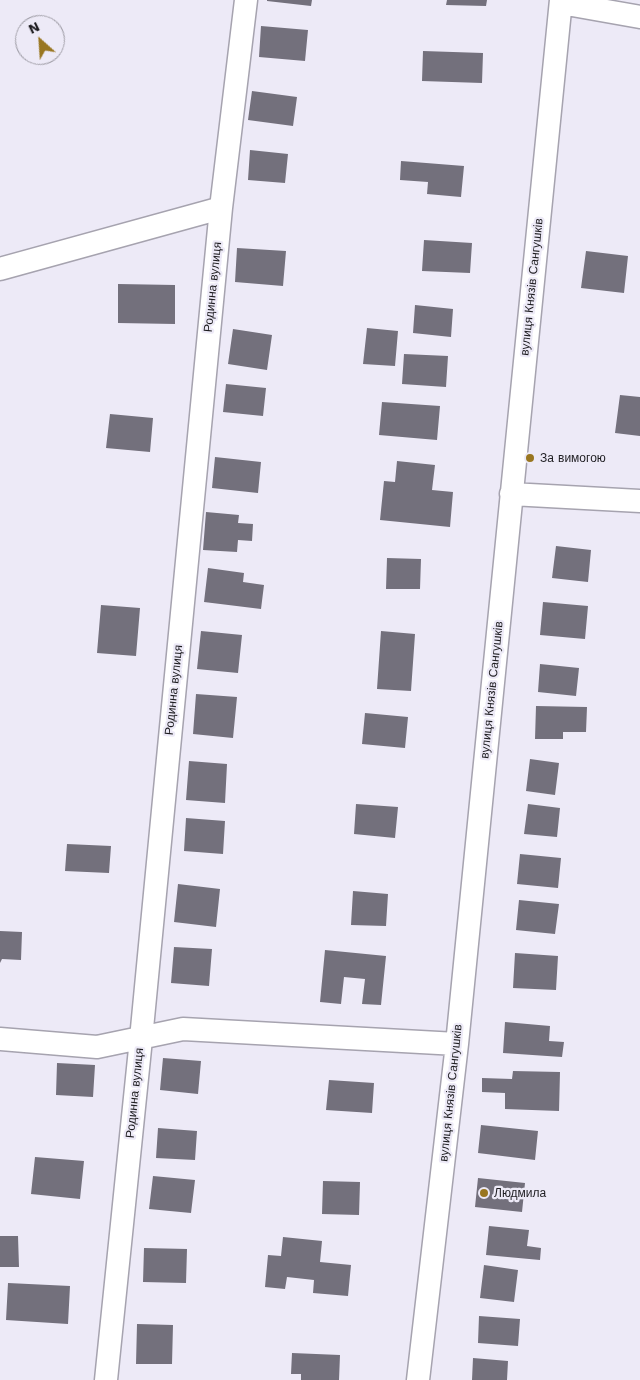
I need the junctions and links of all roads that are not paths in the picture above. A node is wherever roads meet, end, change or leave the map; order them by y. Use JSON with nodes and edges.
{"nodes":[{"id":1,"x":246,"y":0,"type":"edge"},
{"id":2,"x":561,"y":1,"type":"edge"},
{"id":3,"x":640,"y":17,"type":"edge"},
{"id":4,"x":221,"y":208,"type":"junction"},
{"id":5,"x":0,"y":268,"type":"edge"},
{"id":6,"x":511,"y":494,"type":"junction"},
{"id":7,"x":640,"y":501,"type":"edge"},
{"id":8,"x":0,"y":1039,"type":"edge"},
{"id":9,"x":141,"y":1039,"type":"junction"},
{"id":10,"x":457,"y":1044,"type":"junction"},
{"id":11,"x":106,"y":1380,"type":"edge"},
{"id":12,"x":418,"y":1380,"type":"edge"}],
"edges":[{"from":1,"to":4,"type":"street","name":"Родинна вулиця"},
{"from":2,"to":3,"type":"street"},
{"from":2,"to":6,"type":"street","name":"вулиця Князів Сангушків"},
{"from":4,"to":5,"type":"street"},
{"from":4,"to":9,"type":"street","name":"Родинна вулиця"},
{"from":6,"to":7,"type":"street"},
{"from":6,"to":10,"type":"street","name":"вулиця Князів Сангушків"},
{"from":8,"to":9,"type":"street"},
{"from":9,"to":10,"type":"street"},
{"from":9,"to":11,"type":"street","name":"Родинна вулиця"},
{"from":10,"to":12,"type":"street","name":"вулиця Князів Сангушків"}]}
